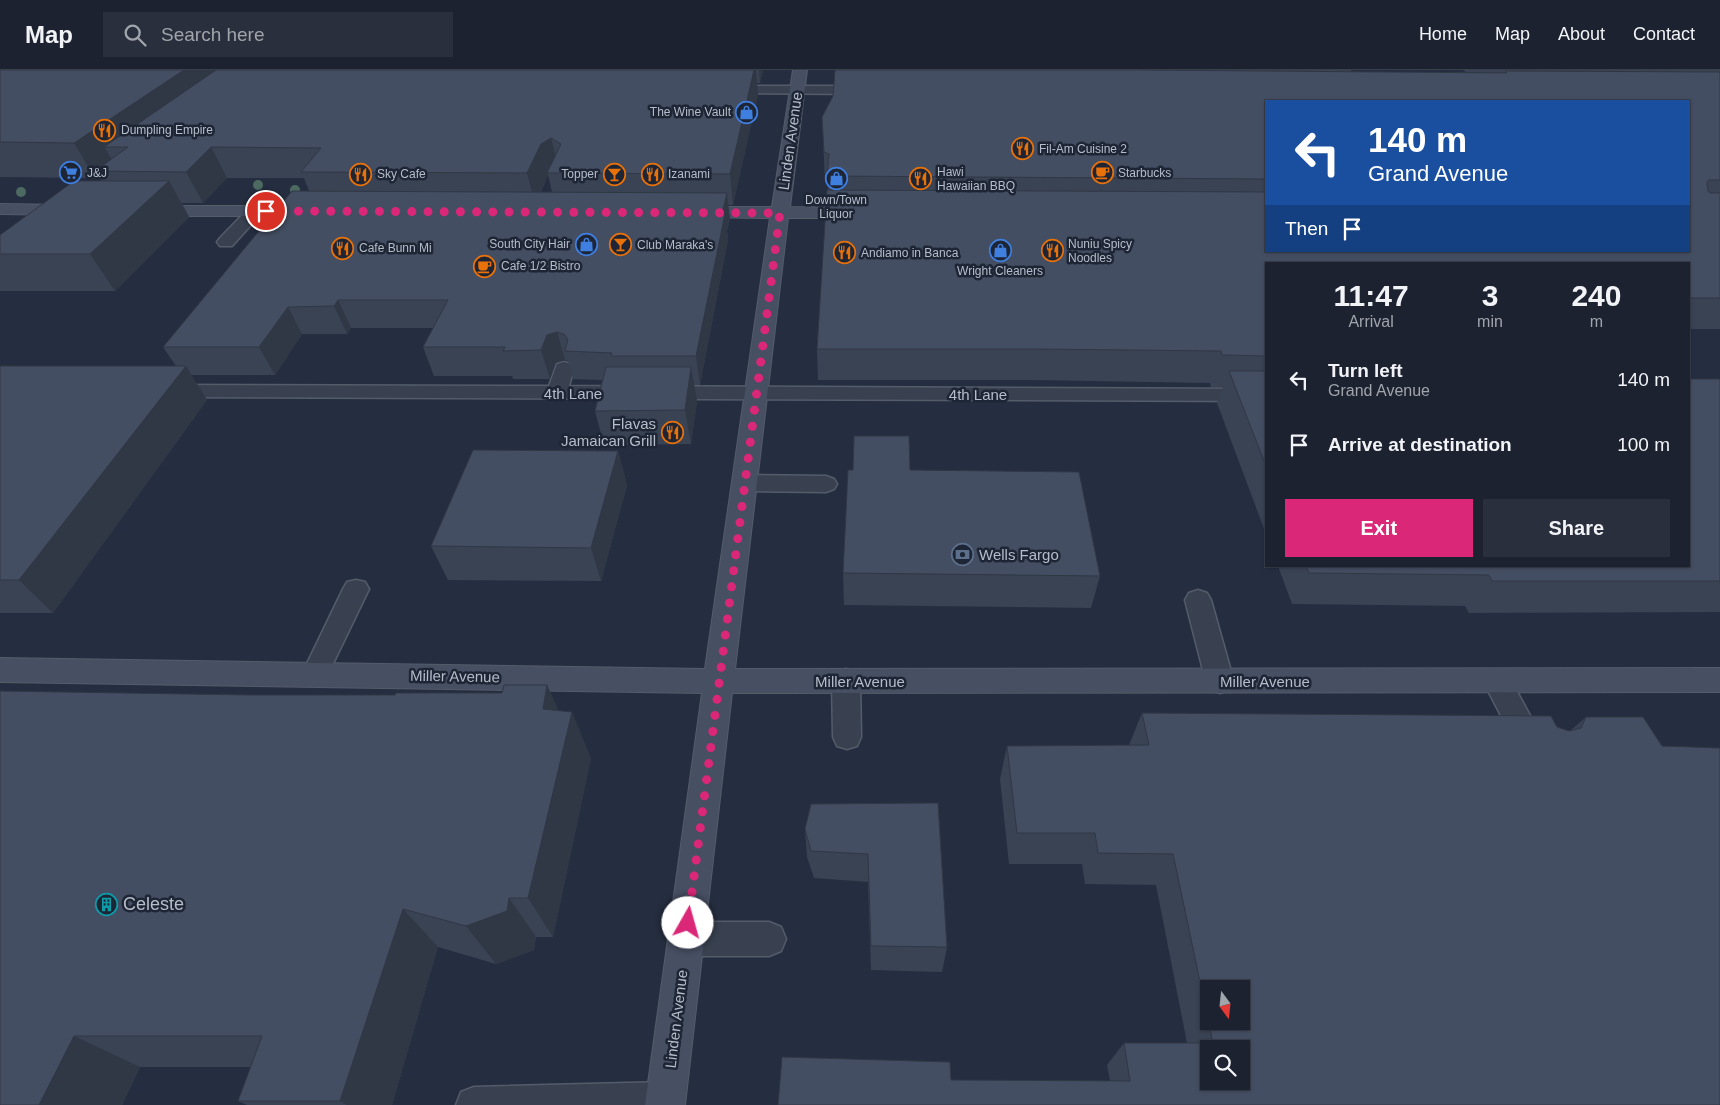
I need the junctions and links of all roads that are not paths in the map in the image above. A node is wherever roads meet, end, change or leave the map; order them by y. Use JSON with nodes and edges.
{"nodes":[{"id":1,"x":800,"y":70,"type":"edge"},
{"id":2,"x":709,"y":90,"type":"edge"},
{"id":3,"x":798,"y":90,"type":"junction"},
{"id":4,"x":877,"y":90,"type":"edge"},
{"id":5,"x":0,"y":209,"type":"edge"},
{"id":6,"x":89,"y":210,"type":"edge"},
{"id":7,"x":135,"y":211,"type":"edge"},
{"id":8,"x":255,"y":211,"type":"junction"},
{"id":9,"x":325,"y":211,"type":"edge"},
{"id":10,"x":679,"y":212,"type":"edge"},
{"id":11,"x":780,"y":213,"type":"junction"},
{"id":12,"x":875,"y":213,"type":"edge"},
{"id":13,"x":226,"y":242,"type":"dead end"},
{"id":14,"x":564,"y":368,"type":"dead end"},
{"id":15,"x":150,"y":391,"type":"edge"},
{"id":16,"x":557,"y":393,"type":"junction"},
{"id":17,"x":755,"y":393,"type":"junction"},
{"id":18,"x":1265,"y":395,"type":"edge"},
{"id":19,"x":745,"y":483,"type":"junction"},
{"id":20,"x":826,"y":484,"type":"dead end"},
{"id":21,"x":356,"y":589,"type":"dead end"},
{"id":22,"x":1198,"y":600,"type":"dead end"},
{"id":23,"x":0,"y":670,"type":"edge"},
{"id":24,"x":314,"y":674,"type":"junction"},
{"id":25,"x":846,"y":680,"type":"junction"},
{"id":26,"x":1720,"y":680,"type":"edge"},
{"id":27,"x":719,"y":681,"type":"junction"},
{"id":28,"x":1497,"y":681,"type":"junction"},
{"id":29,"x":1220,"y":682,"type":"junction"},
{"id":30,"x":846,"y":737,"type":"dead end"},
{"id":31,"x":1534,"y":751,"type":"edge"},
{"id":32,"x":686,"y":939,"type":"junction"},
{"id":33,"x":768,"y":939,"type":"dead end"},
{"id":34,"x":666,"y":1102,"type":"edge"},
{"id":35,"x":474,"y":1105,"type":"edge"}],
"edges":[{"from":1,"to":3,"type":"street","name":"Linden Avenue"},
{"from":2,"to":3,"type":"lane"},
{"from":3,"to":4,"type":"lane"},
{"from":3,"to":11,"type":"street","name":"Linden Avenue"},
{"from":5,"to":6,"type":"street"},
{"from":7,"to":8,"type":"street"},
{"from":8,"to":9,"type":"street"},
{"from":8,"to":13,"type":"lane"},
{"from":10,"to":11,"type":"street"},
{"from":11,"to":12,"type":"street"},
{"from":11,"to":17,"type":"street","name":"Linden Avenue"},
{"from":14,"to":16,"type":"lane"},
{"from":15,"to":16,"type":"lane","name":"4th Lane"},
{"from":16,"to":17,"type":"lane","name":"4th Lane"},
{"from":17,"to":18,"type":"lane","name":"4th Lane"},
{"from":17,"to":19,"type":"street","name":"Linden Avenue"},
{"from":19,"to":20,"type":"lane"},
{"from":19,"to":27,"type":"street","name":"Linden Avenue"},
{"from":21,"to":24,"type":"lane"},
{"from":22,"to":29,"type":"lane"},
{"from":23,"to":24,"type":"street","name":"Miller Avenue"},
{"from":24,"to":27,"type":"street","name":"Miller Avenue"},
{"from":25,"to":27,"type":"street","name":"Miller Avenue"},
{"from":25,"to":29,"type":"street","name":"Miller Avenue"},
{"from":25,"to":30,"type":"lane"},
{"from":26,"to":28,"type":"street","name":"Miller Avenue"},
{"from":27,"to":32,"type":"street","name":"Linden Avenue"},
{"from":28,"to":29,"type":"street","name":"Miller Avenue"},
{"from":28,"to":31,"type":"lane"},
{"from":32,"to":33,"type":"lane"},
{"from":32,"to":34,"type":"street","name":"Linden Avenue"},
{"from":34,"to":35,"type":"lane"}]}
